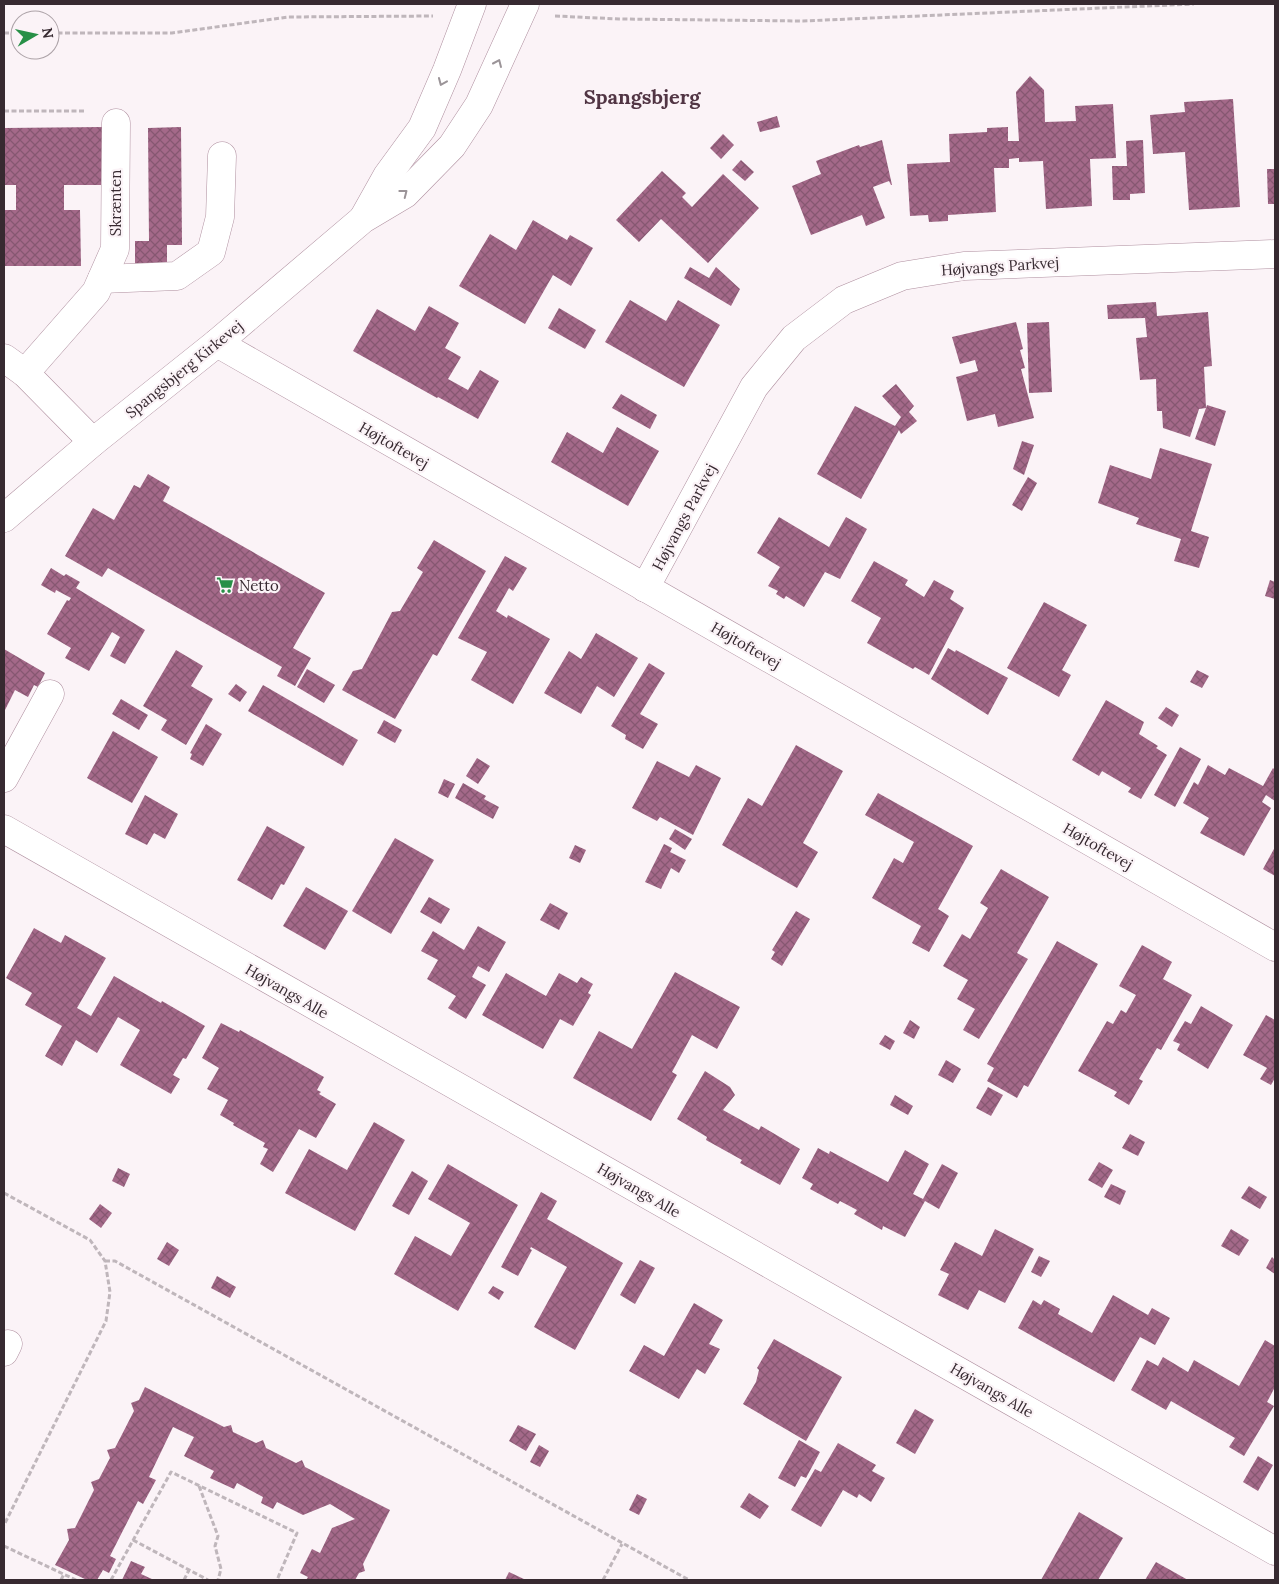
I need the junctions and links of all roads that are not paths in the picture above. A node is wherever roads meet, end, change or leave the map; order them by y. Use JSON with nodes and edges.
{"nodes":[{"id":1,"x":522,"y":9,"type":"edge"},
{"id":2,"x":469,"y":10,"type":"edge"},
{"id":3,"x":116,"y":122,"type":"road end"},
{"id":4,"x":222,"y":156,"type":"dead end"},
{"id":5,"x":363,"y":219,"type":"junction"},
{"id":6,"x":1275,"y":254,"type":"edge"},
{"id":7,"x":102,"y":279,"type":"junction"},
{"id":8,"x":216,"y":343,"type":"junction"},
{"id":9,"x":14,"y":366,"type":"edge"},
{"id":10,"x":93,"y":442,"type":"junction"},
{"id":11,"x":4,"y":518,"type":"edge"},
{"id":12,"x":645,"y":588,"type":"junction"},
{"id":13,"x":50,"y":694,"type":"dead end"},
{"id":14,"x":4,"y":778,"type":"edge"},
{"id":15,"x":4,"y":830,"type":"edge"},
{"id":16,"x":1275,"y":947,"type":"edge"},
{"id":17,"x":1275,"y":1551,"type":"edge"}],
"edges":[{"from":5,"to":1,"type":"street","name":"Spangsbjerg Kirkevej","one_way":true},
{"from":2,"to":5,"type":"street","name":"Spangsbjerg Kirkevej","one_way":true},
{"from":3,"to":7,"type":"street","name":"Skrænten"},
{"from":4,"to":7,"type":"street"},
{"from":5,"to":8,"type":"street","name":"Spangsbjerg Kirkevej"},
{"from":6,"to":12,"type":"street","name":"Højvangs Parkvej"},
{"from":7,"to":9,"type":"street","name":"Skrænten"},
{"from":8,"to":10,"type":"street","name":"Spangsbjerg Kirkevej"},
{"from":8,"to":12,"type":"street","name":"Højtoftevej"},
{"from":9,"to":10,"type":"street","name":"Skrænten"},
{"from":10,"to":11,"type":"street","name":"Spangsbjerg Kirkevej"},
{"from":12,"to":16,"type":"street","name":"Højtoftevej"},
{"from":13,"to":14,"type":"street"},
{"from":15,"to":17,"type":"street","name":"Højvangs Alle"}]}
